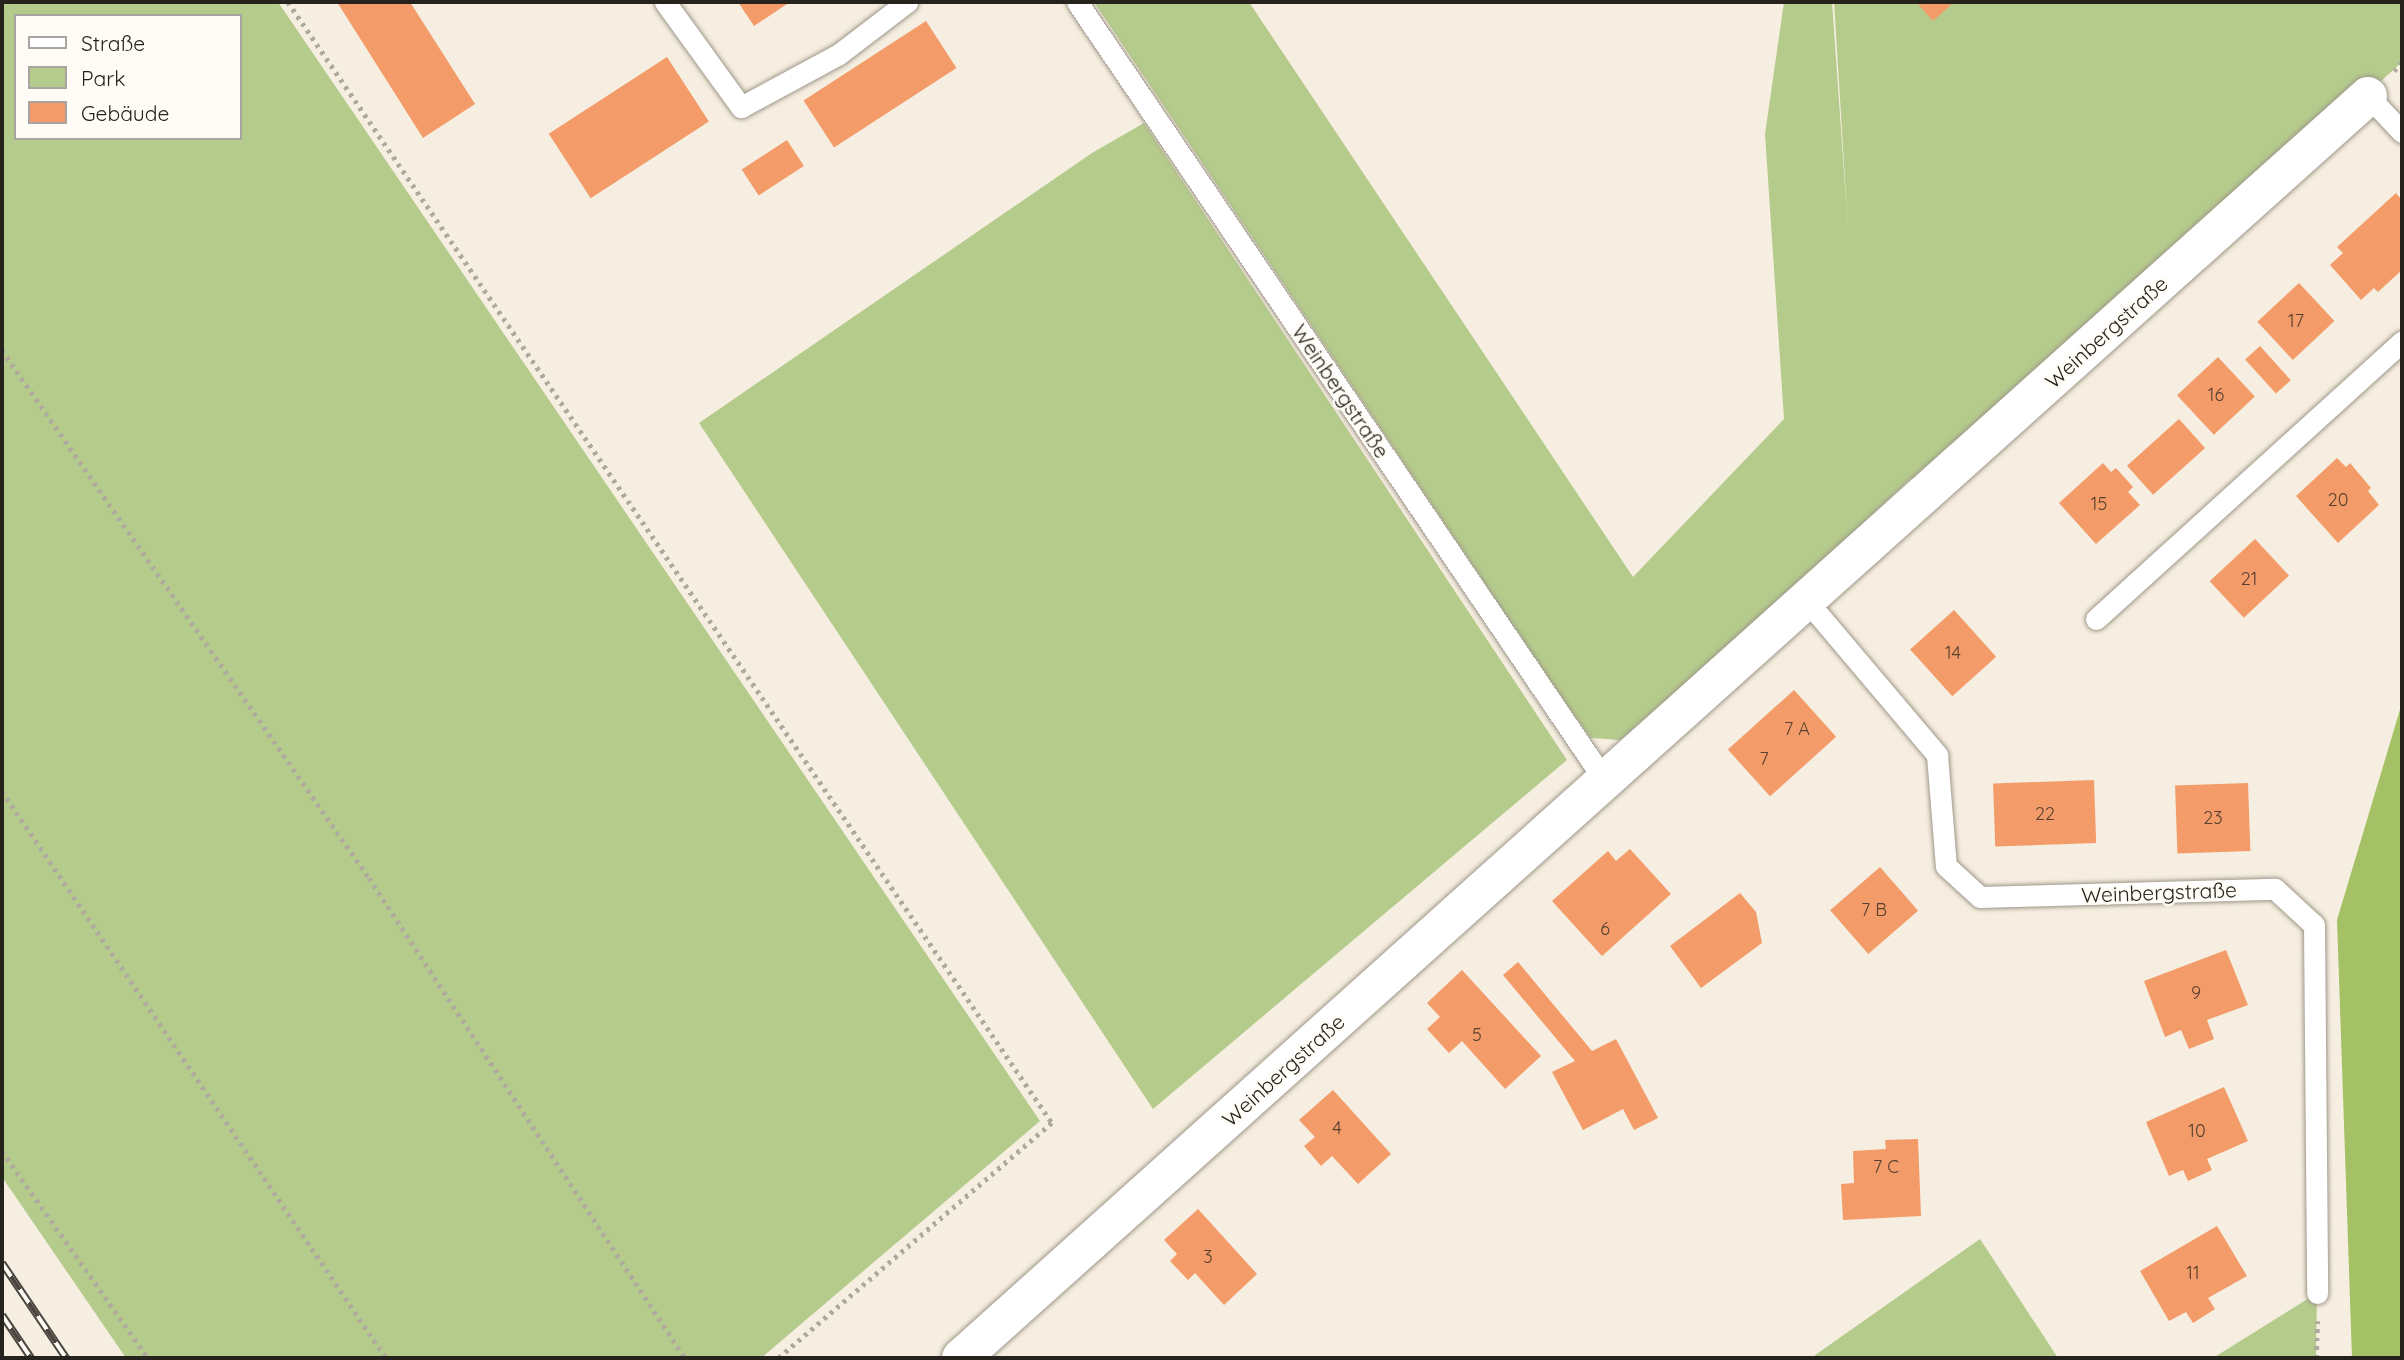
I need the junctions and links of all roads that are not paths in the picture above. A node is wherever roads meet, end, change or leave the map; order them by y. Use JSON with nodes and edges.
{"nodes":[{"id":1,"x":665,"y":2,"type":"edge"},
{"id":2,"x":907,"y":2,"type":"edge"},
{"id":3,"x":1077,"y":2,"type":"edge"},
{"id":4,"x":2368,"y":96,"type":"joint"},
{"id":5,"x":2402,"y":132,"type":"edge"},
{"id":6,"x":2402,"y":342,"type":"edge"},
{"id":7,"x":1807,"y":601,"type":"junction"},
{"id":8,"x":2096,"y":619,"type":"dead end"},
{"id":9,"x":1605,"y":781,"type":"junction"},
{"id":10,"x":2317,"y":1293,"type":"road end"},
{"id":11,"x":961,"y":1358,"type":"edge"}],
"edges":[{"from":1,"to":2,"type":"lane"},
{"from":3,"to":9,"type":"lane","name":"Weinbergstraße"},
{"from":4,"to":5,"type":"lane","name":"Weinbergstraße"},
{"from":4,"to":7,"type":"street","name":"Weinbergstraße"},
{"from":6,"to":8,"type":"lane"},
{"from":7,"to":9,"type":"street","name":"Weinbergstraße"},
{"from":7,"to":10,"type":"lane","name":"Weinbergstraße"},
{"from":9,"to":11,"type":"street","name":"Weinbergstraße"}]}
